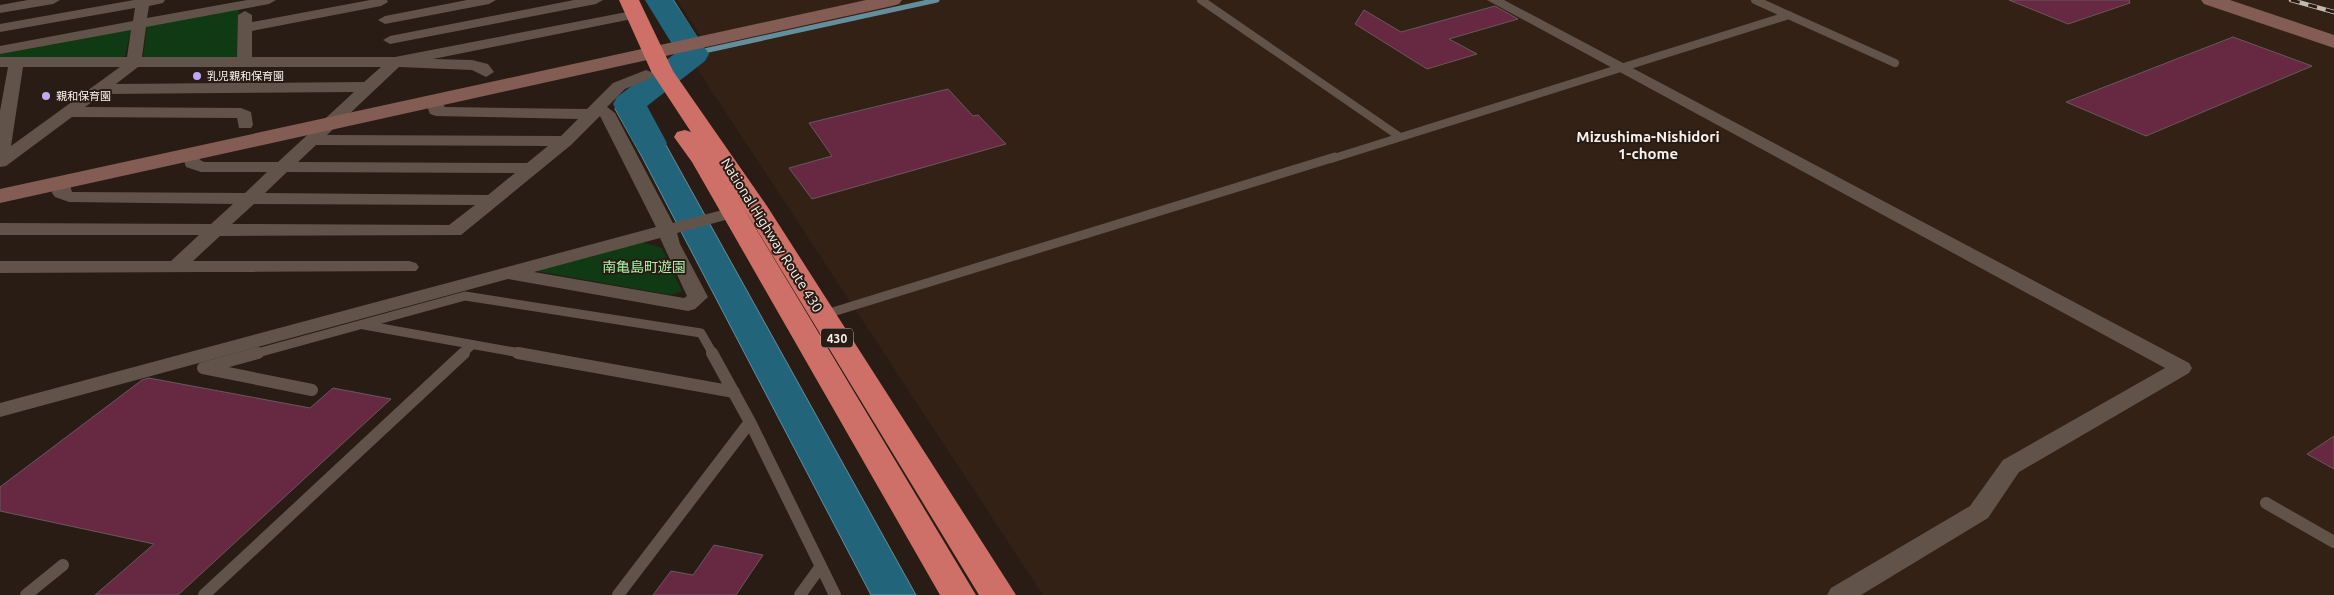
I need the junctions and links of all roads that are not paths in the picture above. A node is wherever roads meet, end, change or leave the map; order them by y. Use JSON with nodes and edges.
{"nodes":[{"id":1,"x":53,"y":0,"type":"edge"},
{"id":2,"x":158,"y":0,"type":"edge"},
{"id":3,"x":269,"y":0,"type":"edge"},
{"id":4,"x":489,"y":0,"type":"edge"},
{"id":5,"x":596,"y":0,"type":"edge"},
{"id":6,"x":609,"y":0,"type":"edge"},
{"id":7,"x":827,"y":0,"type":"edge"},
{"id":8,"x":892,"y":0,"type":"edge"},
{"id":9,"x":1201,"y":0,"type":"edge"},
{"id":10,"x":1494,"y":0,"type":"edge"},
{"id":11,"x":1755,"y":0,"type":"edge"},
{"id":12,"x":2210,"y":0,"type":"edge"},
{"id":13,"x":2244,"y":0,"type":"edge"},
{"id":14,"x":143,"y":1,"type":"edge"},
{"id":15,"x":380,"y":1,"type":"edge"},
{"id":16,"x":245,"y":4,"type":"junction"},
{"id":17,"x":0,"y":9,"type":"edge"},
{"id":18,"x":628,"y":11,"type":"edge"},
{"id":19,"x":1789,"y":15,"type":"junction"},
{"id":20,"x":385,"y":20,"type":"junction"},
{"id":21,"x":139,"y":23,"type":"junction"},
{"id":22,"x":0,"y":28,"type":"edge"},
{"id":23,"x":245,"y":28,"type":"junction"},
{"id":24,"x":2334,"y":30,"type":"edge"},
{"id":25,"x":702,"y":34,"type":"junction"},
{"id":26,"x":390,"y":40,"type":"junction"},
{"id":27,"x":2334,"y":42,"type":"edge"},
{"id":28,"x":0,"y":50,"type":"edge"},
{"id":29,"x":8,"y":62,"type":"edge"},
{"id":30,"x":395,"y":62,"type":"junction"},
{"id":31,"x":244,"y":63,"type":"junction"},
{"id":32,"x":1895,"y":63,"type":"dead end"},
{"id":33,"x":133,"y":64,"type":"junction"},
{"id":34,"x":650,"y":66,"type":"junction"},
{"id":35,"x":1622,"y":68,"type":"junction"},
{"id":36,"x":486,"y":72,"type":"junction"},
{"id":37,"x":99,"y":89,"type":"junction"},
{"id":38,"x":360,"y":94,"type":"junction"},
{"id":39,"x":433,"y":101,"type":"junction"},
{"id":40,"x":67,"y":112,"type":"junction"},
{"id":41,"x":596,"y":112,"type":"junction"},
{"id":42,"x":330,"y":123,"type":"junction"},
{"id":43,"x":245,"y":125,"type":"junction"},
{"id":44,"x":1400,"y":137,"type":"junction"},
{"id":45,"x":312,"y":140,"type":"junction"},
{"id":46,"x":565,"y":141,"type":"junction"},
{"id":47,"x":191,"y":154,"type":"junction"},
{"id":48,"x":0,"y":161,"type":"edge"},
{"id":49,"x":279,"y":168,"type":"junction"},
{"id":50,"x":531,"y":168,"type":"junction"},
{"id":51,"x":0,"y":178,"type":"edge"},
{"id":52,"x":62,"y":182,"type":"junction"},
{"id":53,"x":0,"y":196,"type":"edge"},
{"id":54,"x":248,"y":199,"type":"junction"},
{"id":55,"x":493,"y":200,"type":"junction"},
{"id":56,"x":733,"y":212,"type":"junction"},
{"id":57,"x":0,"y":229,"type":"edge"},
{"id":58,"x":670,"y":229,"type":"junction"},
{"id":59,"x":217,"y":230,"type":"junction"},
{"id":60,"x":0,"y":267,"type":"edge"},
{"id":61,"x":409,"y":267,"type":"dead end"},
{"id":62,"x":174,"y":268,"type":"junction"},
{"id":63,"x":504,"y":273,"type":"junction"},
{"id":64,"x":811,"y":318,"type":"junction"},
{"id":65,"x":361,"y":325,"type":"junction"},
{"id":66,"x":472,"y":345,"type":"junction"},
{"id":67,"x":312,"y":390,"type":"dead end"},
{"id":68,"x":734,"y":392,"type":"junction"},
{"id":69,"x":0,"y":410,"type":"edge"},
{"id":70,"x":750,"y":422,"type":"junction"},
{"id":71,"x":2266,"y":503,"type":"dead end"},
{"id":72,"x":2334,"y":542,"type":"edge"},
{"id":73,"x":62,"y":565,"type":"dead end"},
{"id":74,"x":821,"y":566,"type":"junction"},
{"id":75,"x":26,"y":595,"type":"edge"},
{"id":76,"x":204,"y":595,"type":"edge"},
{"id":77,"x":618,"y":595,"type":"edge"},
{"id":78,"x":800,"y":595,"type":"edge"},
{"id":79,"x":835,"y":595,"type":"edge"},
{"id":80,"x":958,"y":595,"type":"edge"},
{"id":81,"x":998,"y":595,"type":"edge"},
{"id":82,"x":1840,"y":595,"type":"edge"}],
"edges":[{"from":1,"to":17,"type":"street"},
{"from":2,"to":14,"type":"street"},
{"from":3,"to":16,"type":"street"},
{"from":4,"to":20,"type":"street"},
{"from":5,"to":26,"type":"street"},
{"from":6,"to":18,"type":"highway","name":"National Highway Route 430","number":"430"},
{"from":7,"to":25,"type":"street"},
{"from":8,"to":25,"type":"street"},
{"from":9,"to":44,"type":"lane"},
{"from":10,"to":35,"type":"street"},
{"from":11,"to":19,"type":"lane"},
{"from":12,"to":27,"type":"street"},
{"from":13,"to":24,"type":"street"},
{"from":14,"to":21,"type":"street"},
{"from":14,"to":22,"type":"street"},
{"from":15,"to":20,"type":"street"},
{"from":15,"to":23,"type":"street"},
{"from":16,"to":21,"type":"street"},
{"from":16,"to":23,"type":"street"},
{"from":18,"to":30,"type":"street"},
{"from":18,"to":34,"type":"highway","name":"National Highway Route 430","number":"430"},
{"from":19,"to":32,"type":"lane"},
{"from":19,"to":35,"type":"lane"},
{"from":20,"to":26,"type":"street"},
{"from":21,"to":28,"type":"street"},
{"from":21,"to":33,"type":"street"},
{"from":23,"to":31,"type":"street"},
{"from":25,"to":34,"type":"street"},
{"from":26,"to":30,"type":"street"},
{"from":29,"to":33,"type":"street"},
{"from":29,"to":48,"type":"street"},
{"from":30,"to":31,"type":"street"},
{"from":30,"to":36,"type":"street"},
{"from":30,"to":38,"type":"street"},
{"from":31,"to":33,"type":"street"},
{"from":33,"to":37,"type":"street"},
{"from":34,"to":36,"type":"street"},
{"from":34,"to":39,"type":"street"},
{"from":34,"to":41,"type":"street"},
{"from":34,"to":56,"type":"highway","name":"National Highway Route 430","number":"430"},
{"from":35,"to":44,"type":"lane"},
{"from":35,"to":82,"type":"street"},
{"from":36,"to":38,"type":"street"},
{"from":37,"to":38,"type":"street"},
{"from":37,"to":40,"type":"street"},
{"from":38,"to":42,"type":"street"},
{"from":38,"to":43,"type":"street"},
{"from":39,"to":41,"type":"street"},
{"from":39,"to":42,"type":"street"},
{"from":40,"to":43,"type":"street"},
{"from":40,"to":48,"type":"street"},
{"from":41,"to":46,"type":"street"},
{"from":41,"to":58,"type":"street"},
{"from":42,"to":45,"type":"street"},
{"from":42,"to":47,"type":"street"},
{"from":43,"to":51,"type":"street"},
{"from":44,"to":64,"type":"lane"},
{"from":45,"to":46,"type":"street"},
{"from":45,"to":49,"type":"street"},
{"from":46,"to":50,"type":"street"},
{"from":47,"to":49,"type":"street"},
{"from":47,"to":52,"type":"street"},
{"from":49,"to":50,"type":"street"},
{"from":49,"to":54,"type":"street"},
{"from":50,"to":55,"type":"street"},
{"from":52,"to":53,"type":"street"},
{"from":52,"to":54,"type":"street"},
{"from":54,"to":55,"type":"street"},
{"from":54,"to":59,"type":"street"},
{"from":55,"to":59,"type":"street"},
{"from":56,"to":58,"type":"street"},
{"from":56,"to":64,"type":"highway","name":"National Highway Route 430","number":"430"},
{"from":57,"to":59,"type":"street"},
{"from":58,"to":63,"type":"street"},
{"from":58,"to":63,"type":"street"},
{"from":59,"to":62,"type":"street"},
{"from":60,"to":62,"type":"street"},
{"from":61,"to":62,"type":"street"},
{"from":63,"to":69,"type":"street"},
{"from":64,"to":80,"type":"highway","name":"National Highway Route 430","number":"430"},
{"from":64,"to":81,"type":"highway","name":"National Highway Route 430","number":"430"},
{"from":65,"to":66,"type":"lane"},
{"from":65,"to":67,"type":"lane"},
{"from":65,"to":68,"type":"lane"},
{"from":66,"to":68,"type":"lane"},
{"from":66,"to":76,"type":"lane"},
{"from":68,"to":70,"type":"lane"},
{"from":70,"to":74,"type":"lane"},
{"from":70,"to":77,"type":"lane"},
{"from":71,"to":72,"type":"lane"},
{"from":73,"to":75,"type":"lane"},
{"from":74,"to":78,"type":"lane"},
{"from":74,"to":79,"type":"lane"}]}
